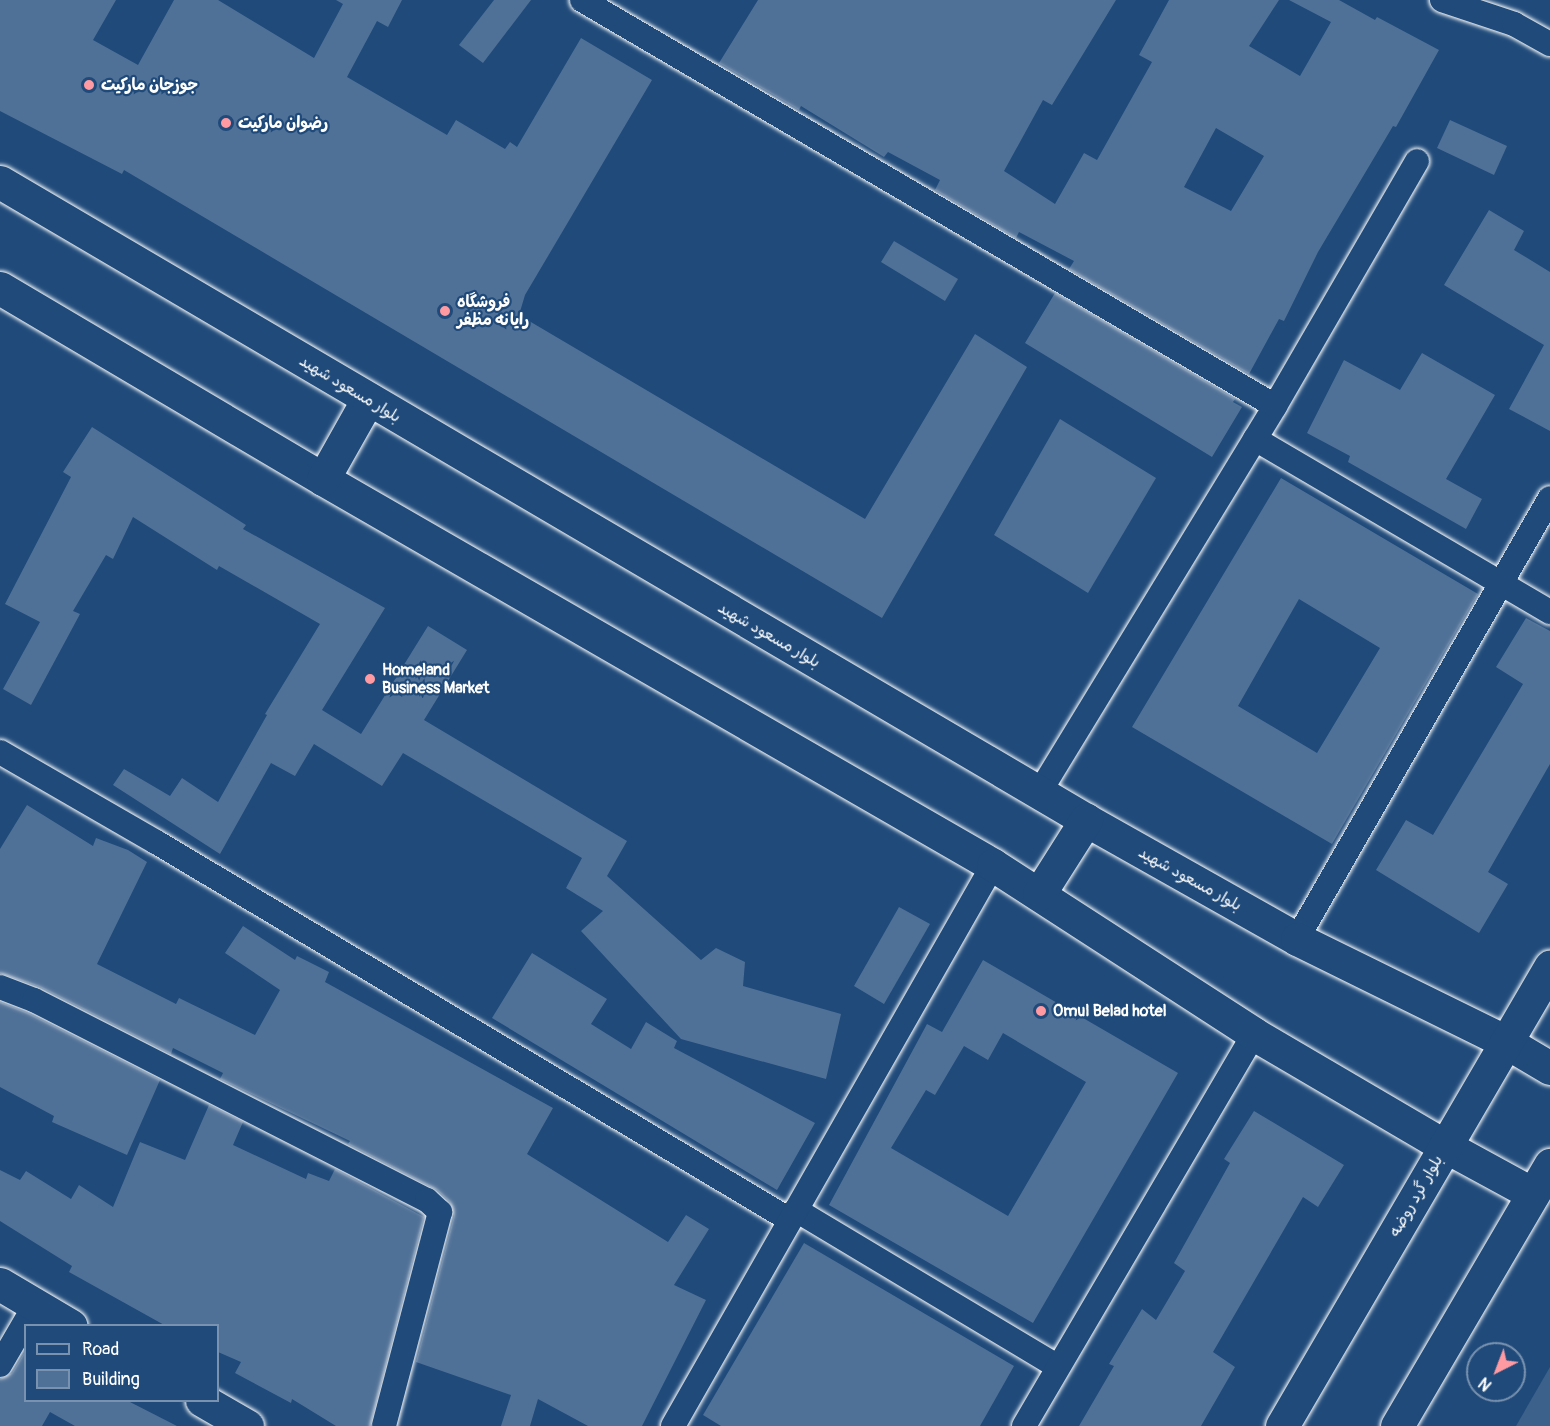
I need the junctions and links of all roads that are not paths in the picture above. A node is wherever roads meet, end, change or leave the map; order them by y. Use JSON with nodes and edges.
{"nodes":[{"id":1,"x":582,"y":0,"type":"edge"},
{"id":2,"x":1442,"y":0,"type":"edge"},
{"id":3,"x":1550,"y":44,"type":"edge"},
{"id":4,"x":1417,"y":161,"type":"dead end"},
{"id":5,"x":0,"y":182,"type":"edge"},
{"id":6,"x":0,"y":288,"type":"edge"},
{"id":7,"x":369,"y":399,"type":"junction"},
{"id":8,"x":1275,"y":406,"type":"junction"},
{"id":9,"x":1255,"y":439,"type":"junction"},
{"id":10,"x":323,"y":479,"type":"junction"},
{"id":11,"x":1550,"y":498,"type":"edge"},
{"id":12,"x":1501,"y":584,"type":"junction"},
{"id":13,"x":1550,"y":612,"type":"edge"},
{"id":14,"x":0,"y":752,"type":"edge"},
{"id":15,"x":1039,"y":793,"type":"junction"},
{"id":16,"x":1086,"y":820,"type":"junction"},
{"id":17,"x":993,"y":865,"type":"junction"},
{"id":18,"x":1040,"y":894,"type":"junction"},
{"id":19,"x":1297,"y":939,"type":"junction"},
{"id":20,"x":1550,"y":967,"type":"edge"},
{"id":21,"x":0,"y":987,"type":"edge"},
{"id":22,"x":1254,"y":1034,"type":"junction"},
{"id":23,"x":1506,"y":1042,"type":"junction"},
{"id":24,"x":1550,"y":1068,"type":"edge"},
{"id":25,"x":1445,"y":1146,"type":"junction"},
{"id":26,"x":1550,"y":1165,"type":"edge"},
{"id":27,"x":1533,"y":1194,"type":"junction"},
{"id":28,"x":793,"y":1215,"type":"junction"},
{"id":29,"x":0,"y":1284,"type":"edge"},
{"id":30,"x":35,"y":1305,"type":"junction"},
{"id":31,"x":68,"y":1324,"type":"edge"},
{"id":32,"x":0,"y":1365,"type":"edge"},
{"id":33,"x":1058,"y":1368,"type":"junction"},
{"id":34,"x":204,"y":1402,"type":"edge"},
{"id":35,"x":247,"y":1426,"type":"edge"},
{"id":36,"x":384,"y":1426,"type":"edge"},
{"id":37,"x":673,"y":1426,"type":"edge"},
{"id":38,"x":1024,"y":1426,"type":"edge"},
{"id":39,"x":1282,"y":1426,"type":"edge"},
{"id":40,"x":1397,"y":1426,"type":"edge"}],
"edges":[{"from":1,"to":8,"type":"street"},
{"from":2,"to":3,"type":"street"},
{"from":4,"to":8,"type":"street"},
{"from":5,"to":7,"type":"main road","name":"بلوار مسعود شهید"},
{"from":6,"to":10,"type":"main road"},
{"from":7,"to":10,"type":"main road"},
{"from":7,"to":15,"type":"main road","name":"بلوار مسعود شهید"},
{"from":8,"to":9,"type":"street"},
{"from":9,"to":12,"type":"street"},
{"from":9,"to":15,"type":"street"},
{"from":10,"to":17,"type":"main road"},
{"from":11,"to":12,"type":"street"},
{"from":12,"to":13,"type":"street"},
{"from":12,"to":19,"type":"street"},
{"from":14,"to":28,"type":"street"},
{"from":15,"to":16,"type":"main road","name":"بلوار مسعود شهید"},
{"from":16,"to":18,"type":"main road"},
{"from":16,"to":19,"type":"main road","name":"بلوار مسعود شهید"},
{"from":17,"to":18,"type":"main road"},
{"from":17,"to":28,"type":"street"},
{"from":18,"to":22,"type":"main road"},
{"from":19,"to":23,"type":"main road","name":"بلوار مسعود شهید"},
{"from":20,"to":23,"type":"main road","name":"بلوار گرد روضه"},
{"from":21,"to":36,"type":"street"},
{"from":22,"to":25,"type":"main road"},
{"from":22,"to":33,"type":"street"},
{"from":23,"to":24,"type":"main road","name":"بلوار مسعود شهید"},
{"from":23,"to":25,"type":"main road","name":"بلوار گرد روضه"},
{"from":25,"to":27,"type":"main road"},
{"from":25,"to":39,"type":"main road","name":"بلوار گرد روضه"},
{"from":26,"to":27,"type":"main road"},
{"from":27,"to":40,"type":"main road"},
{"from":28,"to":33,"type":"street"},
{"from":28,"to":37,"type":"street"},
{"from":29,"to":30,"type":"main road"},
{"from":30,"to":31,"type":"main road"},
{"from":30,"to":32,"type":"street"},
{"from":33,"to":38,"type":"street"},
{"from":34,"to":35,"type":"main road"}]}
